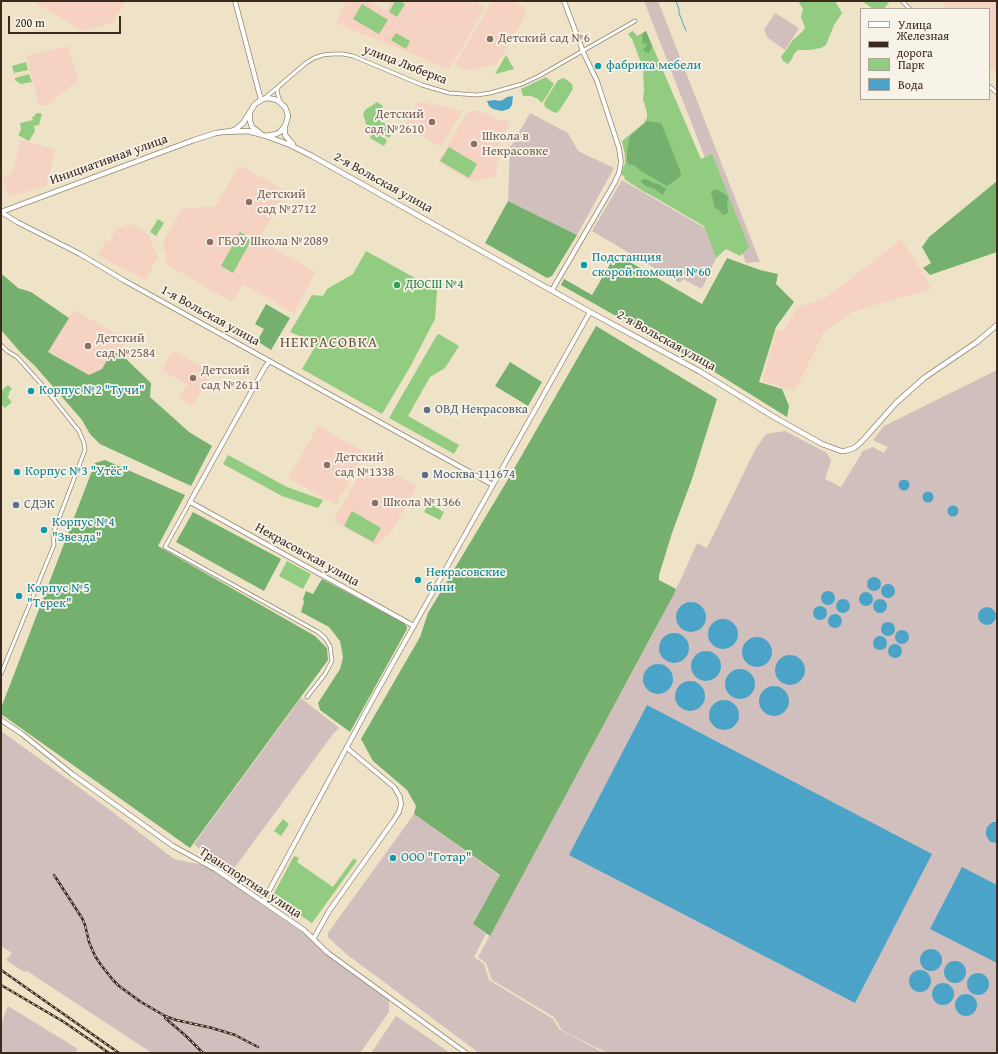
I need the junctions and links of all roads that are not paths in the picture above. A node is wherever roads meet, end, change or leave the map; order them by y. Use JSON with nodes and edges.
{"nodes":[{"id":1,"x":235,"y":1,"type":"edge"},
{"id":2,"x":564,"y":1,"type":"edge"},
{"id":3,"x":635,"y":21,"type":"dead end"},
{"id":4,"x":583,"y":50,"type":"junction"},
{"id":5,"x":280,"y":84,"type":"junction"},
{"id":6,"x":262,"y":99,"type":"junction"},
{"id":7,"x":281,"y":103,"type":"junction"},
{"id":8,"x":252,"y":108,"type":"junction"},
{"id":9,"x":285,"y":126,"type":"junction"},
{"id":10,"x":225,"y":132,"type":"junction"},
{"id":11,"x":264,"y":135,"type":"junction"},
{"id":12,"x":303,"y":151,"type":"junction"},
{"id":13,"x":1,"y":212,"type":"edge"},
{"id":14,"x":552,"y":290,"type":"junction"},
{"id":15,"x":590,"y":312,"type":"junction"},
{"id":16,"x":997,"y":325,"type":"edge"},
{"id":17,"x":1,"y":345,"type":"edge"},
{"id":18,"x":270,"y":361,"type":"junction"},
{"id":19,"x":494,"y":484,"type":"junction"},
{"id":20,"x":190,"y":502,"type":"junction"},
{"id":21,"x":414,"y":626,"type":"junction"},
{"id":22,"x":1,"y":671,"type":"edge"},
{"id":23,"x":307,"y":697,"type":"dead end"},
{"id":24,"x":1,"y":720,"type":"edge"},
{"id":25,"x":347,"y":748,"type":"junction"},
{"id":26,"x":263,"y":902,"type":"junction"},
{"id":27,"x":314,"y":938,"type":"junction"},
{"id":28,"x":466,"y":1053,"type":"edge"}],
"edges":[{"from":1,"to":6,"type":"street"},
{"from":2,"to":4,"type":"street"},
{"from":3,"to":4,"type":"street","name":"улица Люберка"},
{"from":4,"to":5,"type":"street","name":"улица Люберка"},
{"from":4,"to":14,"type":"street"},
{"from":5,"to":6,"type":"street","name":"улица Люберка"},
{"from":5,"to":7,"type":"street"},
{"from":6,"to":7,"type":"main road"},
{"from":6,"to":8,"type":"main road","name":"Инициативная улица"},
{"from":7,"to":9,"type":"main road"},
{"from":8,"to":10,"type":"main road","name":"Инициативная улица"},
{"from":8,"to":11,"type":"main road"},
{"from":9,"to":11,"type":"main road"},
{"from":9,"to":12,"type":"main road","name":"2-я Вольская улица"},
{"from":10,"to":11,"type":"main road","name":"Инициативная улица"},
{"from":10,"to":13,"type":"main road","name":"Инициативная улица"},
{"from":11,"to":12,"type":"main road","name":"2-я Вольская улица"},
{"from":12,"to":14,"type":"main road","name":"2-я Вольская улица"},
{"from":13,"to":18,"type":"street","name":"1-я Вольская улица"},
{"from":14,"to":15,"type":"main road","name":"2-я Вольская улица"},
{"from":15,"to":16,"type":"main road","name":"2-я Вольская улица"},
{"from":15,"to":19,"type":"street"},
{"from":17,"to":22,"type":"street"},
{"from":18,"to":19,"type":"street","name":"1-я Вольская улица"},
{"from":18,"to":20,"type":"street"},
{"from":19,"to":21,"type":"street"},
{"from":20,"to":21,"type":"street","name":"Некрасовская улица"},
{"from":20,"to":23,"type":"street"},
{"from":21,"to":25,"type":"street"},
{"from":24,"to":26,"type":"street","name":"Транспортная улица"},
{"from":25,"to":26,"type":"street"},
{"from":25,"to":27,"type":"street"},
{"from":26,"to":27,"type":"street","name":"Транспортная улица"},
{"from":27,"to":28,"type":"street","name":"Транспортная улица"}]}
